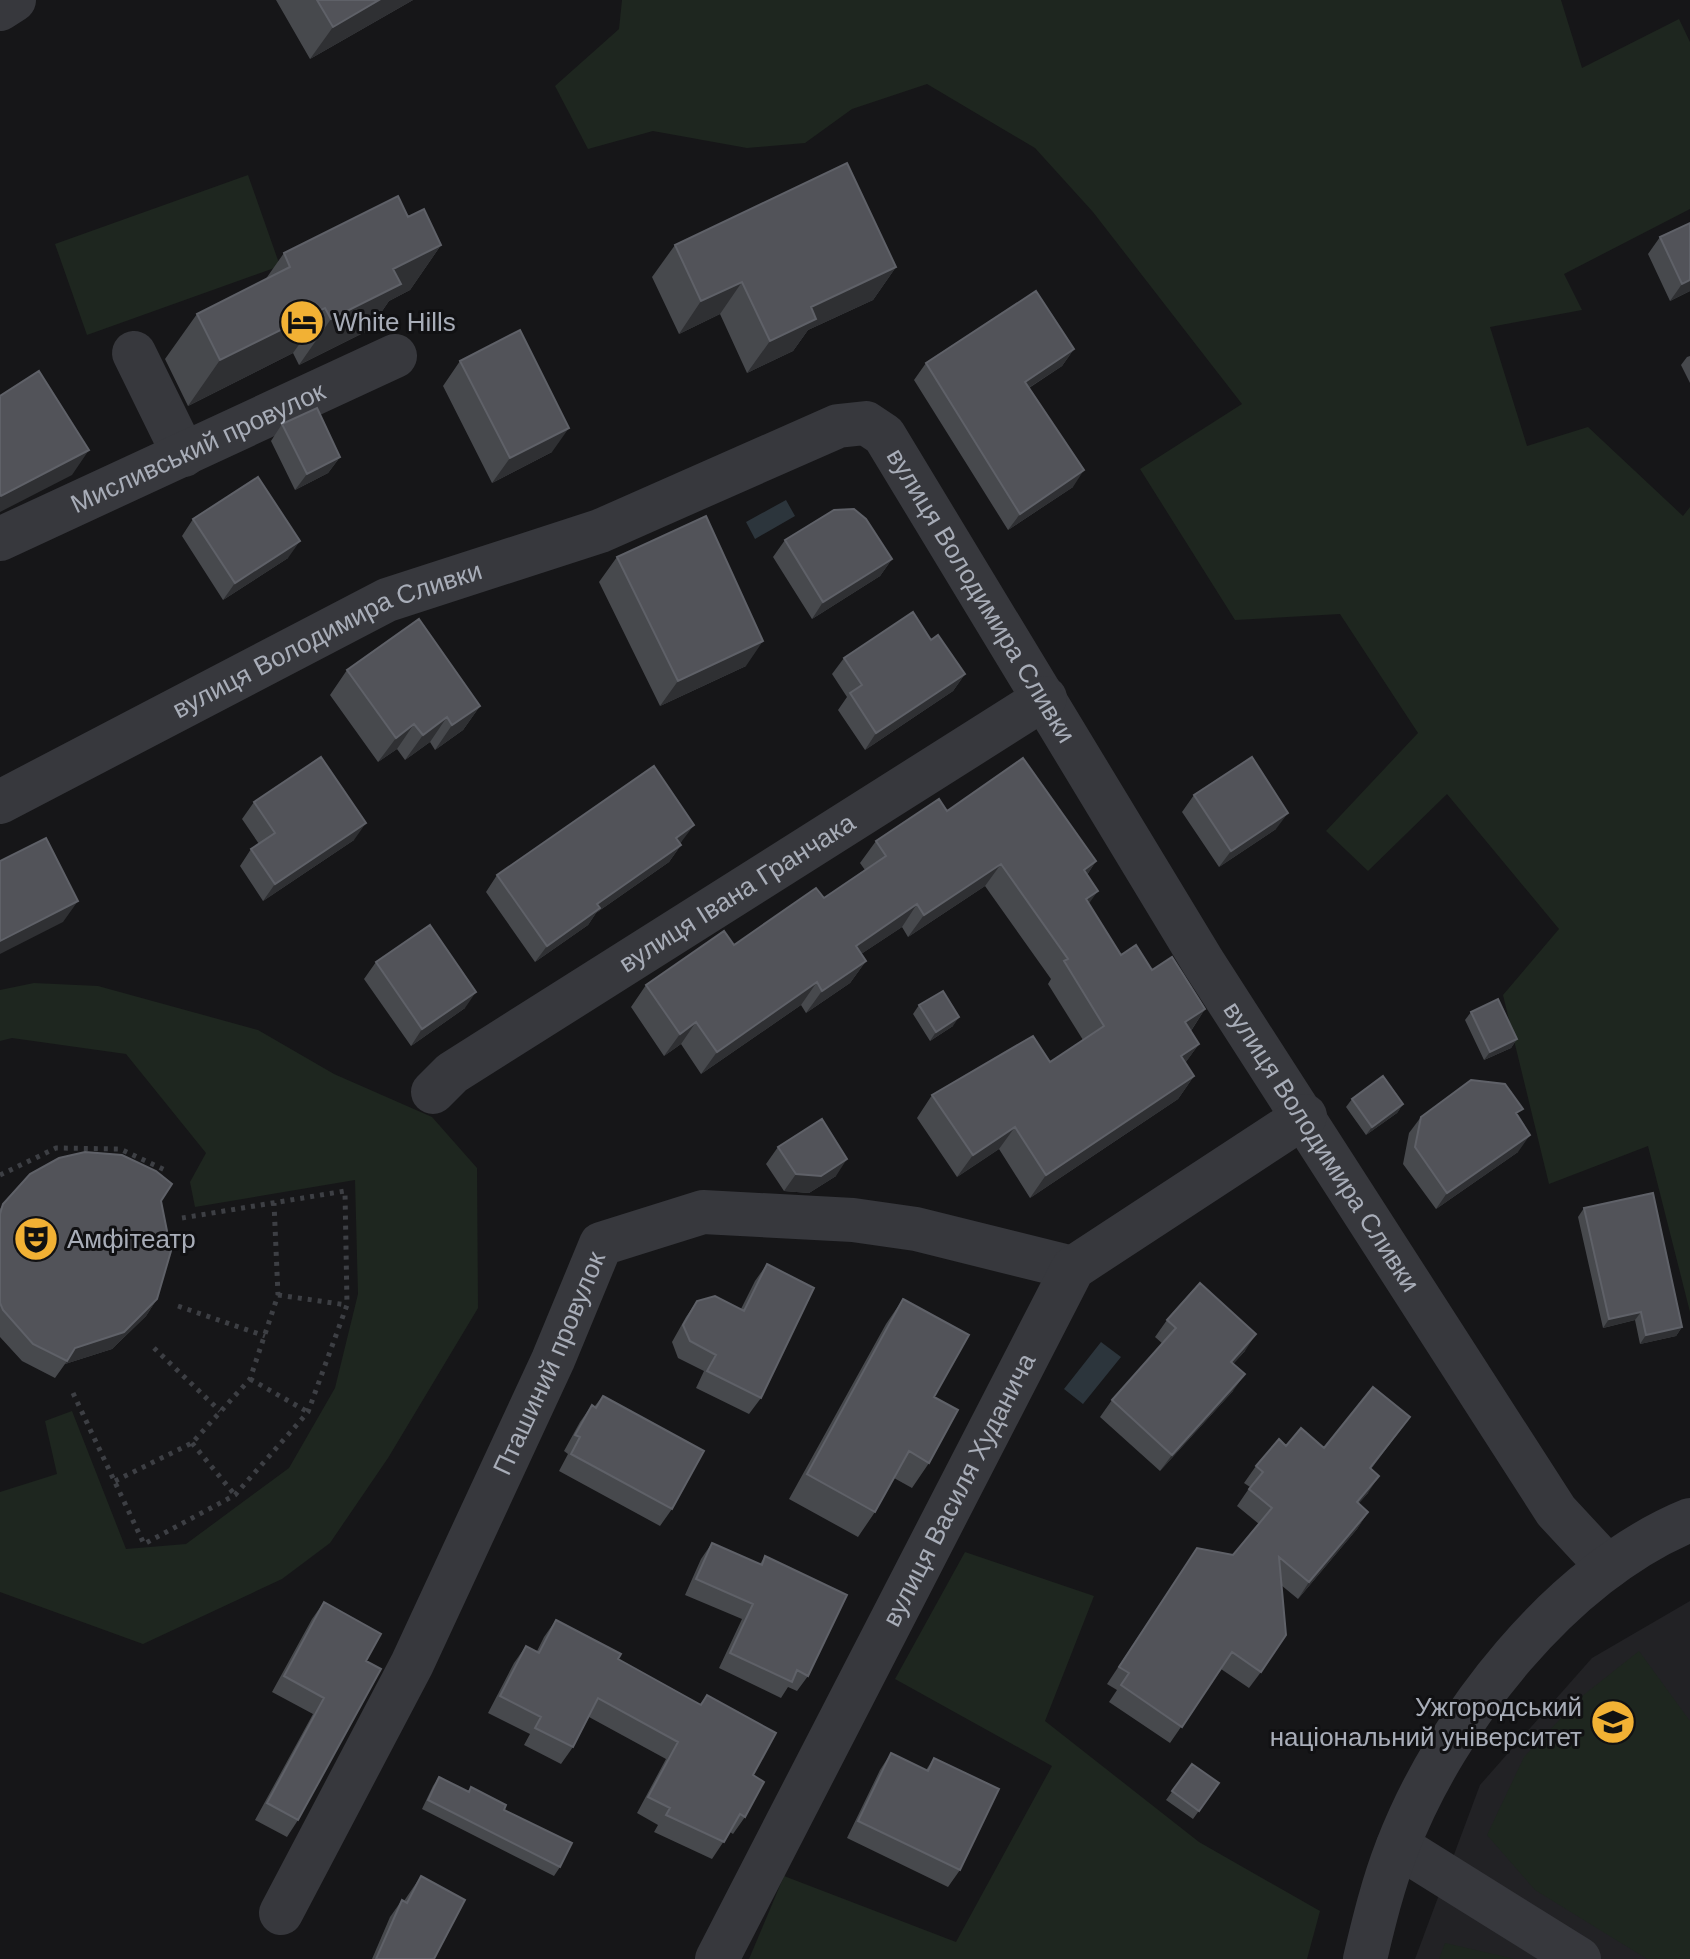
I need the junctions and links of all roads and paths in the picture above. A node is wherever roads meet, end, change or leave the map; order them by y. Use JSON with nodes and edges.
{"nodes":[{"id":1,"x":14,"y":0,"type":"edge"},
{"id":2,"x":0,"y":9,"type":"edge"},
{"id":3,"x":134,"y":353,"type":"dead end"},
{"id":4,"x":395,"y":356,"type":"dead end"},
{"id":5,"x":184,"y":455,"type":"junction"},
{"id":6,"x":0,"y":539,"type":"edge"},
{"id":7,"x":1045,"y":698,"type":"junction"},
{"id":8,"x":0,"y":802,"type":"edge"},
{"id":9,"x":433,"y":1092,"type":"dead end"},
{"id":10,"x":1305,"y":1116,"type":"junction"},
{"id":11,"x":165,"y":1170,"type":"dead end"},
{"id":12,"x":0,"y":1175,"type":"edge"},
{"id":13,"x":274,"y":1203,"type":"junction"},
{"id":14,"x":182,"y":1218,"type":"dead end"},
{"id":15,"x":1073,"y":1268,"type":"junction"},
{"id":16,"x":278,"y":1295,"type":"junction"},
{"id":17,"x":347,"y":1305,"type":"junction"},
{"id":18,"x":178,"y":1306,"type":"dead end"},
{"id":19,"x":265,"y":1336,"type":"junction"},
{"id":20,"x":154,"y":1348,"type":"dead end"},
{"id":21,"x":250,"y":1379,"type":"junction"},
{"id":22,"x":73,"y":1393,"type":"dead end"},
{"id":23,"x":220,"y":1411,"type":"junction"},
{"id":24,"x":308,"y":1412,"type":"junction"},
{"id":25,"x":192,"y":1443,"type":"junction"},
{"id":26,"x":115,"y":1481,"type":"junction"},
{"id":27,"x":235,"y":1495,"type":"junction"},
{"id":28,"x":1690,"y":1520,"type":"edge"},
{"id":29,"x":1608,"y":1567,"type":"junction"},
{"id":30,"x":1398,"y":1846,"type":"junction"},
{"id":31,"x":281,"y":1913,"type":"dead end"},
{"id":32,"x":717,"y":1959,"type":"edge"},
{"id":33,"x":1365,"y":1959,"type":"edge"},
{"id":34,"x":1579,"y":1959,"type":"edge"}],
"edges":[{"from":1,"to":2,"type":"street"},
{"from":3,"to":5,"type":"street"},
{"from":4,"to":5,"type":"street","name":"Мисливський провулок"},
{"from":5,"to":6,"type":"street","name":"Мисливський провулок"},
{"from":7,"to":8,"type":"street","name":"вулиця Володимира Сливки"},
{"from":7,"to":9,"type":"street","name":"вулиця Івана Гранчака"},
{"from":7,"to":10,"type":"street","name":"вулиця Володимира Сливки"},
{"from":10,"to":15,"type":"street","name":"вулиця Василя Худанича"},
{"from":10,"to":29,"type":"street","name":"вулиця Володимира Сливки"},
{"from":11,"to":12,"type":"path"},
{"from":13,"to":14,"type":"path"},
{"from":13,"to":16,"type":"path"},
{"from":13,"to":17,"type":"path"},
{"from":15,"to":31,"type":"street","name":"Пташиний провулок"},
{"from":15,"to":32,"type":"street","name":"вулиця Василя Худанича"},
{"from":16,"to":17,"type":"path"},
{"from":16,"to":19,"type":"path"},
{"from":17,"to":24,"type":"path"},
{"from":18,"to":19,"type":"path"},
{"from":19,"to":21,"type":"path"},
{"from":20,"to":23,"type":"path"},
{"from":21,"to":23,"type":"path"},
{"from":21,"to":24,"type":"path"},
{"from":22,"to":26,"type":"path"},
{"from":23,"to":25,"type":"path"},
{"from":24,"to":27,"type":"path"},
{"from":25,"to":26,"type":"path"},
{"from":25,"to":27,"type":"path"},
{"from":26,"to":27,"type":"path"},
{"from":28,"to":29,"type":"street"},
{"from":29,"to":30,"type":"street"},
{"from":30,"to":33,"type":"street"},
{"from":30,"to":34,"type":"street"}]}
